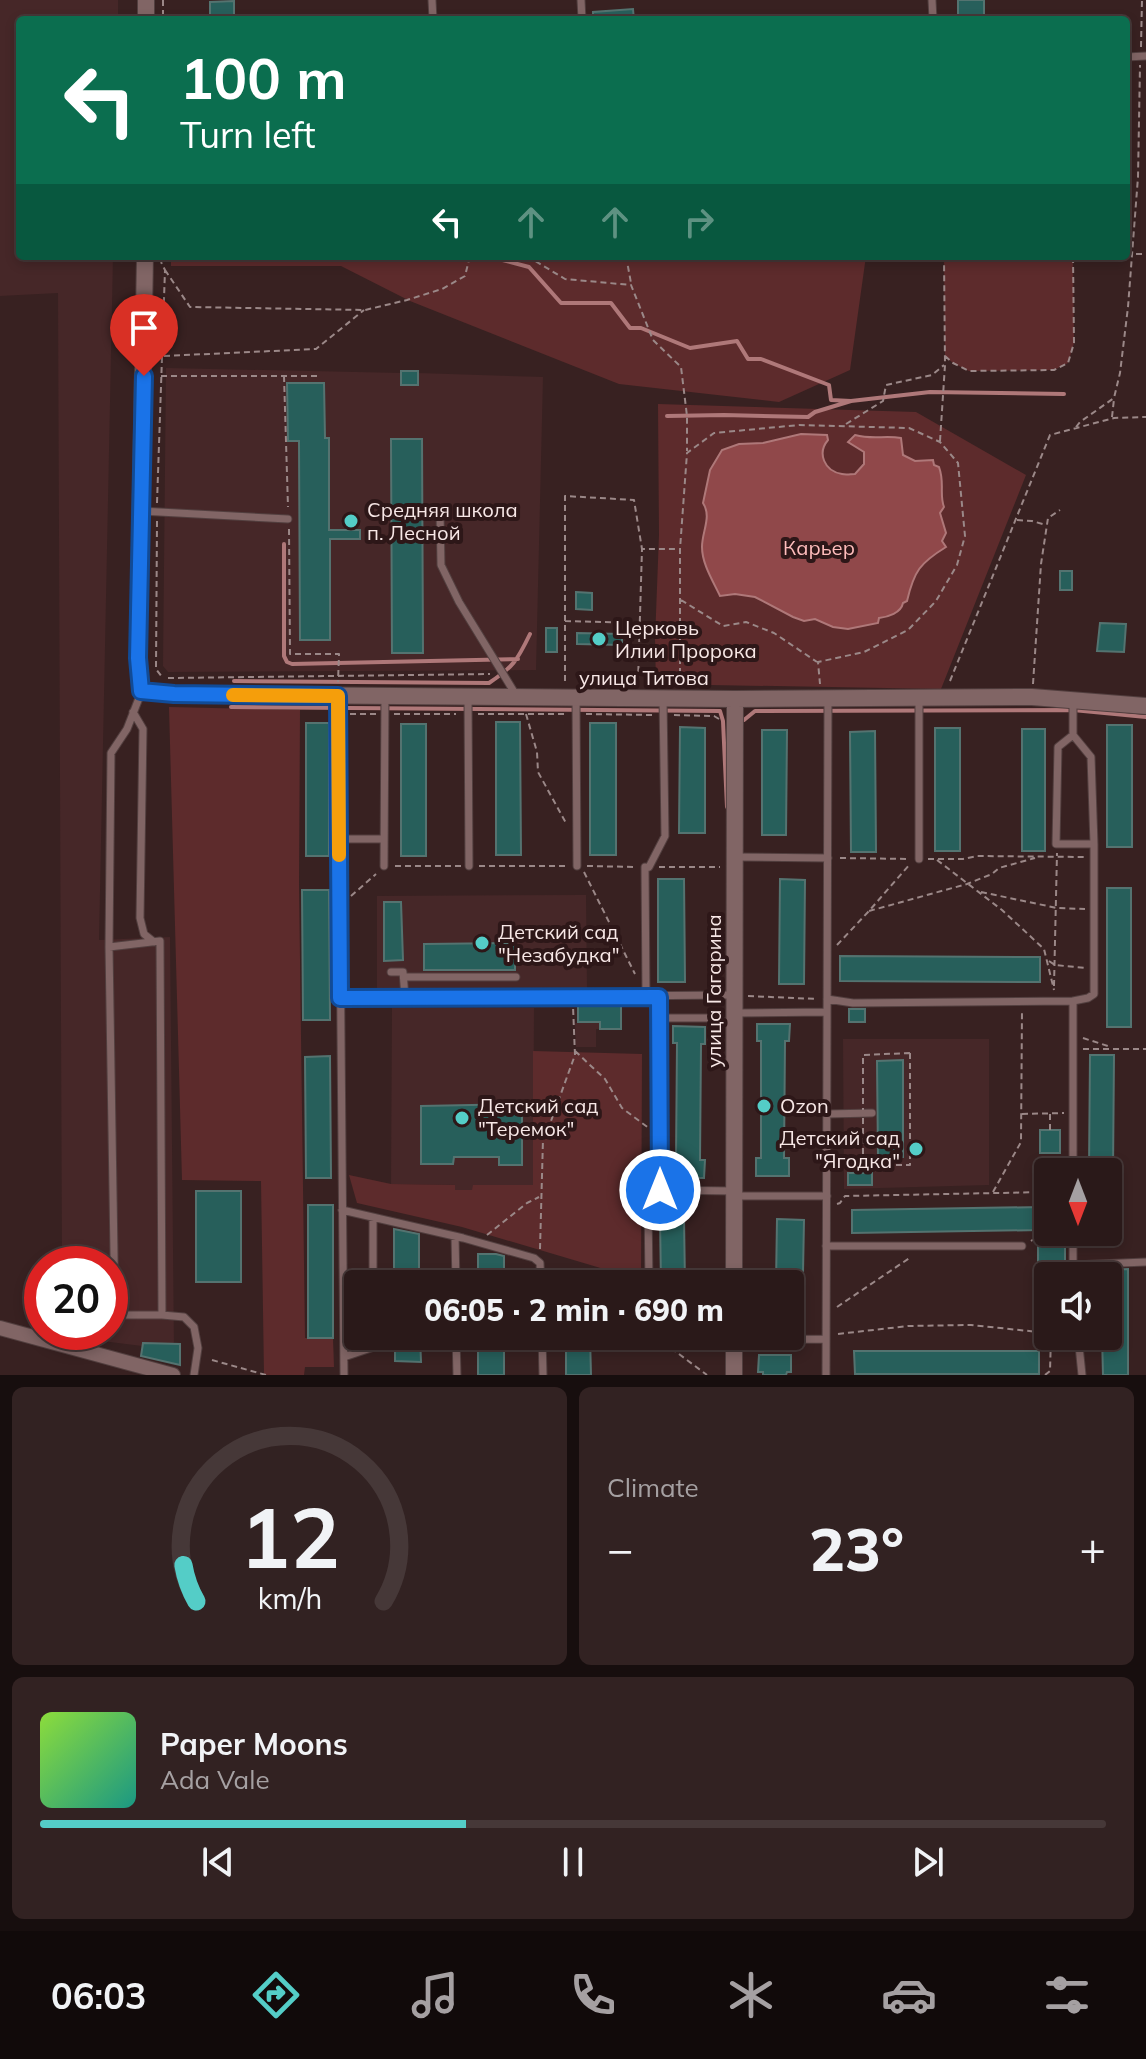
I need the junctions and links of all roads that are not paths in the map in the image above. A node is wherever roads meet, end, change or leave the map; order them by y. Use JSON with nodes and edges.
{"nodes":[{"id":1,"x":145,"y":260,"type":"edge"},
{"id":2,"x":149,"y":512,"type":"junction"},
{"id":3,"x":440,"y":513,"type":"dead end"},
{"id":4,"x":288,"y":519,"type":"road end"},
{"id":5,"x":338,"y":683,"type":"junction"},
{"id":6,"x":141,"y":691,"type":"junction"},
{"id":7,"x":824,"y":693,"type":"junction"},
{"id":8,"x":385,"y":696,"type":"junction"},
{"id":9,"x":468,"y":697,"type":"junction"},
{"id":10,"x":919,"y":698,"type":"junction"},
{"id":11,"x":572,"y":699,"type":"junction"},
{"id":12,"x":735,"y":699,"type":"junction"},
{"id":13,"x":1073,"y":700,"type":"junction"},
{"id":14,"x":519,"y":702,"type":"junction"},
{"id":15,"x":1146,"y":706,"type":"edge"},
{"id":16,"x":663,"y":707,"type":"junction"},
{"id":17,"x":133,"y":712,"type":"junction"},
{"id":18,"x":1073,"y":735,"type":"junction"},
{"id":19,"x":339,"y":839,"type":"junction"},
{"id":20,"x":384,"y":839,"type":"junction"},
{"id":21,"x":1094,"y":844,"type":"junction"},
{"id":22,"x":828,"y":858,"type":"junction"},
{"id":23,"x":919,"y":859,"type":"road end"},
{"id":24,"x":728,"y":862,"type":"junction"},
{"id":25,"x":384,"y":866,"type":"road end"},
{"id":26,"x":469,"y":866,"type":"road end"},
{"id":27,"x":577,"y":866,"type":"road end"},
{"id":28,"x":154,"y":942,"type":"junction"},
{"id":29,"x":109,"y":947,"type":"junction"},
{"id":30,"x":391,"y":972,"type":"dead end"},
{"id":31,"x":404,"y":977,"type":"junction"},
{"id":32,"x":516,"y":977,"type":"dead end"},
{"id":33,"x":646,"y":996,"type":"junction"},
{"id":34,"x":405,"y":997,"type":"junction"},
{"id":35,"x":659,"y":997,"type":"junction"},
{"id":36,"x":340,"y":998,"type":"junction"},
{"id":37,"x":827,"y":999,"type":"junction"},
{"id":38,"x":1073,"y":1001,"type":"junction"},
{"id":39,"x":730,"y":1009,"type":"junction"},
{"id":40,"x":827,"y":1012,"type":"junction"},
{"id":41,"x":659,"y":1018,"type":"junction"},
{"id":42,"x":872,"y":1113,"type":"dead end"},
{"id":43,"x":827,"y":1114,"type":"junction"},
{"id":44,"x":1073,"y":1158,"type":"edge"},
{"id":45,"x":660,"y":1190,"type":"junction"},
{"id":46,"x":734,"y":1193,"type":"junction"},
{"id":47,"x":827,"y":1200,"type":"junction"},
{"id":48,"x":342,"y":1210,"type":"junction"},
{"id":49,"x":373,"y":1217,"type":"junction"},
{"id":50,"x":455,"y":1236,"type":"junction"},
{"id":51,"x":826,"y":1246,"type":"junction"},
{"id":52,"x":1022,"y":1246,"type":"road end"},
{"id":53,"x":1146,"y":1262,"type":"edge"},
{"id":54,"x":1122,"y":1263,"type":"edge"},
{"id":55,"x":373,"y":1270,"type":"edge"},
{"id":56,"x":456,"y":1270,"type":"edge"},
{"id":57,"x":540,"y":1270,"type":"edge"},
{"id":58,"x":649,"y":1270,"type":"edge"},
{"id":59,"x":734,"y":1270,"type":"edge"},
{"id":60,"x":162,"y":1315,"type":"junction"},
{"id":61,"x":0,"y":1328,"type":"edge"},
{"id":62,"x":804,"y":1337,"type":"edge"},
{"id":63,"x":826,"y":1337,"type":"junction"},
{"id":64,"x":365,"y":1350,"type":"edge"},
{"id":65,"x":456,"y":1350,"type":"edge"},
{"id":66,"x":542,"y":1350,"type":"edge"},
{"id":67,"x":734,"y":1350,"type":"edge"},
{"id":68,"x":1079,"y":1350,"type":"edge"},
{"id":69,"x":344,"y":1357,"type":"junction"},
{"id":70,"x":145,"y":1371,"type":"edge"},
{"id":71,"x":173,"y":1375,"type":"edge"},
{"id":72,"x":194,"y":1375,"type":"edge"},
{"id":73,"x":344,"y":1375,"type":"edge"},
{"id":74,"x":457,"y":1375,"type":"edge"},
{"id":75,"x":543,"y":1375,"type":"edge"},
{"id":76,"x":734,"y":1375,"type":"edge"},
{"id":77,"x":826,"y":1375,"type":"edge"},
{"id":78,"x":1082,"y":1375,"type":"edge"}],
"edges":[{"from":1,"to":2,"type":"street"},
{"from":2,"to":4,"type":"lane"},
{"from":2,"to":6,"type":"street"},
{"from":3,"to":14,"type":"lane"},
{"from":5,"to":6,"type":"street","name":"улица Титова"},
{"from":5,"to":8,"type":"street","name":"улица Титова"},
{"from":5,"to":19,"type":"lane"},
{"from":6,"to":17,"type":"lane"},
{"from":7,"to":10,"type":"street","name":"улица Титова"},
{"from":7,"to":12,"type":"street","name":"улица Титова"},
{"from":7,"to":22,"type":"lane"},
{"from":8,"to":9,"type":"street","name":"улица Титова"},
{"from":8,"to":20,"type":"lane"},
{"from":9,"to":14,"type":"street","name":"улица Титова"},
{"from":9,"to":26,"type":"lane"},
{"from":10,"to":13,"type":"street","name":"улица Титова"},
{"from":10,"to":23,"type":"lane"},
{"from":11,"to":14,"type":"street","name":"улица Титова"},
{"from":11,"to":16,"type":"street","name":"улица Титова"},
{"from":11,"to":27,"type":"lane"},
{"from":12,"to":16,"type":"street","name":"улица Титова"},
{"from":12,"to":24,"type":"street","name":"улица Гагарина"},
{"from":13,"to":15,"type":"street","name":"улица Титова"},
{"from":13,"to":18,"type":"lane"},
{"from":16,"to":33,"type":"lane"},
{"from":17,"to":28,"type":"lane"},
{"from":17,"to":29,"type":"lane"},
{"from":18,"to":21,"type":"lane"},
{"from":18,"to":21,"type":"lane"},
{"from":19,"to":20,"type":"lane"},
{"from":19,"to":36,"type":"lane"},
{"from":20,"to":25,"type":"lane"},
{"from":21,"to":38,"type":"lane"},
{"from":22,"to":24,"type":"lane"},
{"from":22,"to":37,"type":"lane"},
{"from":24,"to":39,"type":"street","name":"улица Гагарина"},
{"from":28,"to":29,"type":"lane"},
{"from":28,"to":60,"type":"lane"},
{"from":29,"to":60,"type":"lane"},
{"from":30,"to":31,"type":"lane"},
{"from":31,"to":32,"type":"lane"},
{"from":31,"to":34,"type":"lane"},
{"from":33,"to":34,"type":"lane"},
{"from":33,"to":35,"type":"lane"},
{"from":34,"to":36,"type":"lane"},
{"from":35,"to":39,"type":"lane"},
{"from":35,"to":41,"type":"lane"},
{"from":36,"to":48,"type":"lane"},
{"from":37,"to":38,"type":"lane"},
{"from":37,"to":40,"type":"lane"},
{"from":38,"to":44,"type":"lane"},
{"from":39,"to":40,"type":"lane"},
{"from":39,"to":41,"type":"lane"},
{"from":39,"to":46,"type":"street","name":"улица Гагарина"},
{"from":40,"to":43,"type":"lane"},
{"from":41,"to":45,"type":"lane"},
{"from":42,"to":43,"type":"lane"},
{"from":43,"to":47,"type":"lane"},
{"from":45,"to":46,"type":"lane"},
{"from":45,"to":58,"type":"lane"},
{"from":46,"to":47,"type":"lane"},
{"from":46,"to":59,"type":"street","name":"улица Гагарина"},
{"from":47,"to":51,"type":"lane"},
{"from":48,"to":49,"type":"lane"},
{"from":48,"to":69,"type":"lane"},
{"from":49,"to":50,"type":"lane"},
{"from":49,"to":55,"type":"lane"},
{"from":50,"to":56,"type":"lane"},
{"from":50,"to":57,"type":"lane"},
{"from":51,"to":52,"type":"lane"},
{"from":51,"to":63,"type":"lane"},
{"from":53,"to":54,"type":"lane"},
{"from":60,"to":72,"type":"lane"},
{"from":61,"to":70,"type":"street"},
{"from":62,"to":63,"type":"lane"},
{"from":63,"to":77,"type":"lane"},
{"from":64,"to":69,"type":"lane"},
{"from":65,"to":74,"type":"lane"},
{"from":66,"to":75,"type":"lane"},
{"from":67,"to":76,"type":"street"},
{"from":68,"to":78,"type":"lane"},
{"from":69,"to":73,"type":"lane"},
{"from":70,"to":71,"type":"street"}]}
